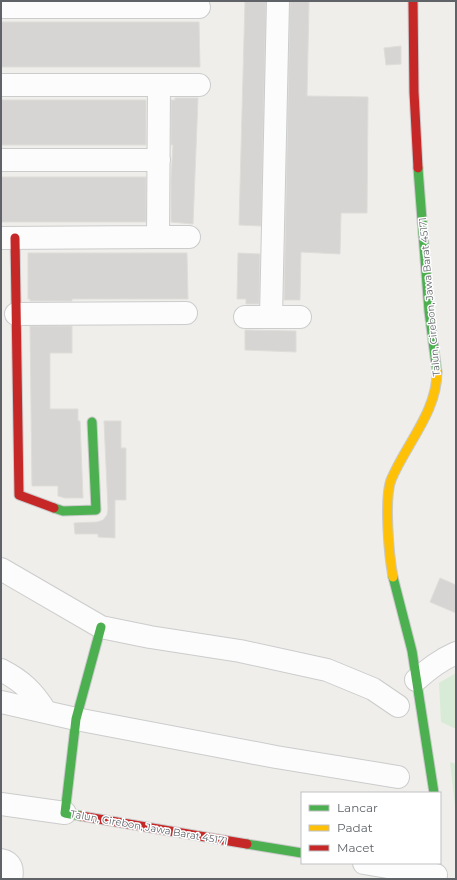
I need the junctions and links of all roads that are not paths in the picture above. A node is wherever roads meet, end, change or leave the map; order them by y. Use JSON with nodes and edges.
{"nodes":[{"id":1,"x":278,"y":1,"type":"edge"},
{"id":2,"x":413,"y":1,"type":"edge"},
{"id":3,"x":1,"y":7,"type":"edge"},
{"id":4,"x":199,"y":7,"type":"dead end"},
{"id":5,"x":1,"y":85,"type":"edge"},
{"id":6,"x":159,"y":85,"type":"junction"},
{"id":7,"x":199,"y":86,"type":"dead end"},
{"id":8,"x":1,"y":160,"type":"edge"},
{"id":9,"x":159,"y":160,"type":"junction"},
{"id":10,"x":158,"y":237,"type":"junction"},
{"id":11,"x":190,"y":237,"type":"dead end"},
{"id":12,"x":8,"y":238,"type":"edge"},
{"id":13,"x":186,"y":313,"type":"dead end"},
{"id":14,"x":16,"y":314,"type":"junction"},
{"id":15,"x":245,"y":317,"type":"dead end"},
{"id":16,"x":271,"y":317,"type":"junction"},
{"id":17,"x":300,"y":317,"type":"dead end"},
{"id":18,"x":92,"y":422,"type":"dead end"},
{"id":19,"x":1,"y":569,"type":"edge"},
{"id":20,"x":101,"y":627,"type":"junction"},
{"id":21,"x":456,"y":653,"type":"edge"},
{"id":22,"x":1,"y":670,"type":"edge"},
{"id":23,"x":416,"y":680,"type":"junction"},
{"id":24,"x":1,"y":702,"type":"edge"},
{"id":25,"x":398,"y":706,"type":"dead end"},
{"id":26,"x":46,"y":712,"type":"junction"},
{"id":27,"x":76,"y":719,"type":"junction"},
{"id":28,"x":398,"y":777,"type":"dead end"},
{"id":29,"x":434,"y":792,"type":"edge"},
{"id":30,"x":1,"y":804,"type":"edge"},
{"id":31,"x":65,"y":813,"type":"junction"},
{"id":32,"x":301,"y":853,"type":"edge"},
{"id":33,"x":372,"y":864,"type":"edge"},
{"id":34,"x":436,"y":872,"type":"edge"}],
"edges":[{"from":1,"to":16,"type":"street"},
{"from":2,"to":23,"type":"street","name":"Talun, Cirebon, Jawa Barat 45171"},
{"from":3,"to":4,"type":"street"},
{"from":5,"to":6,"type":"street"},
{"from":6,"to":7,"type":"street"},
{"from":6,"to":9,"type":"street"},
{"from":8,"to":9,"type":"street"},
{"from":9,"to":10,"type":"street"},
{"from":10,"to":11,"type":"street"},
{"from":10,"to":12,"type":"street"},
{"from":12,"to":14,"type":"street"},
{"from":13,"to":14,"type":"street"},
{"from":14,"to":18,"type":"street"},
{"from":15,"to":16,"type":"street"},
{"from":16,"to":17,"type":"street"},
{"from":19,"to":20,"type":"street"},
{"from":20,"to":25,"type":"street"},
{"from":20,"to":27,"type":"street","name":"Talun, Cirebon, Jawa Barat 45171"},
{"from":21,"to":23,"type":"street"},
{"from":22,"to":26,"type":"street"},
{"from":23,"to":29,"type":"street","name":"Talun, Cirebon, Jawa Barat 45171"},
{"from":24,"to":26,"type":"street"},
{"from":26,"to":27,"type":"street"},
{"from":27,"to":28,"type":"street"},
{"from":27,"to":31,"type":"street","name":"Talun, Cirebon, Jawa Barat 45171"},
{"from":30,"to":31,"type":"street"},
{"from":31,"to":32,"type":"street","name":"Talun, Cirebon, Jawa Barat 45171"},
{"from":33,"to":34,"type":"street"}]}
